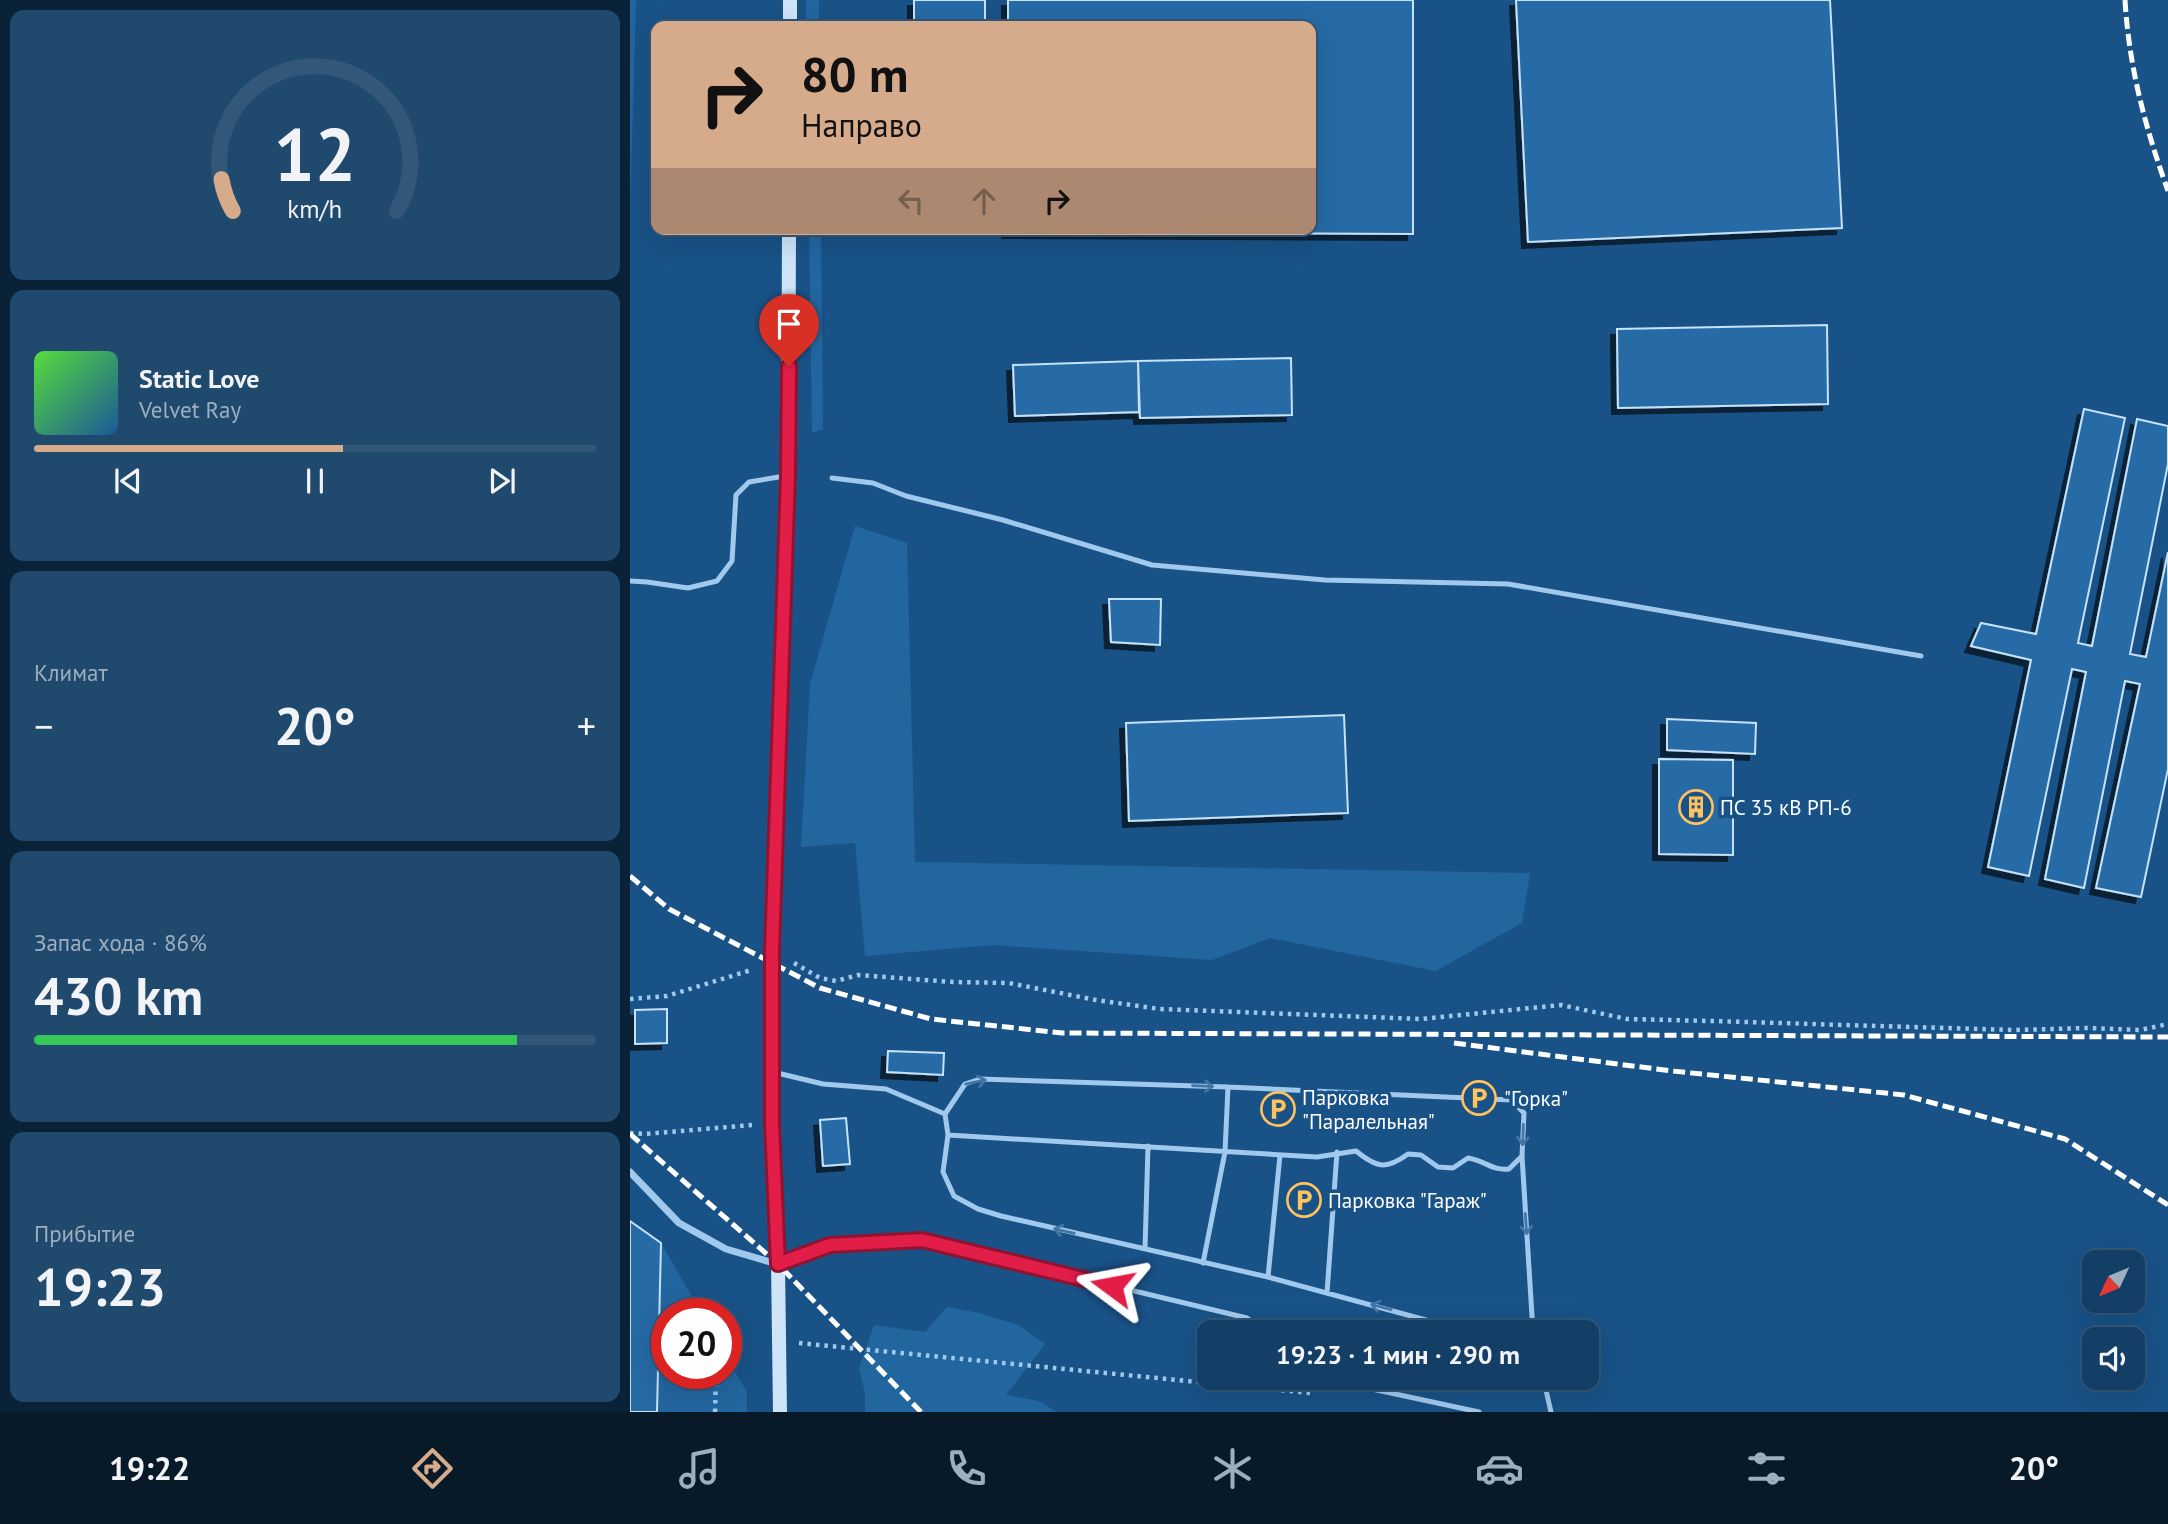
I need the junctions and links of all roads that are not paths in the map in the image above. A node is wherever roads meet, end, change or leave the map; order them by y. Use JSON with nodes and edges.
{"nodes":[{"id":1,"x":790,"y":0,"type":"edge"},
{"id":2,"x":790,"y":21,"type":"edge"},
{"id":3,"x":789,"y":235,"type":"edge"},
{"id":4,"x":788,"y":475,"type":"junction"},
{"id":5,"x":832,"y":478,"type":"dead end"},
{"id":6,"x":630,"y":582,"type":"edge"},
{"id":7,"x":1921,"y":656,"type":"dead end"},
{"id":8,"x":772,"y":1072,"type":"junction"},
{"id":9,"x":1228,"y":1087,"type":"junction"},
{"id":10,"x":946,"y":1114,"type":"junction"},
{"id":11,"x":948,"y":1135,"type":"junction"},
{"id":12,"x":1148,"y":1146,"type":"junction"},
{"id":13,"x":1225,"y":1152,"type":"junction"},
{"id":14,"x":1337,"y":1153,"type":"junction"},
{"id":15,"x":1280,"y":1154,"type":"junction"},
{"id":16,"x":1522,"y":1156,"type":"junction"},
{"id":17,"x":630,"y":1172,"type":"edge"},
{"id":18,"x":1145,"y":1250,"type":"junction"},
{"id":19,"x":1203,"y":1263,"type":"junction"},
{"id":20,"x":778,"y":1264,"type":"junction"},
{"id":21,"x":1268,"y":1277,"type":"junction"},
{"id":22,"x":1327,"y":1293,"type":"junction"},
{"id":23,"x":1250,"y":1320,"type":"edge"},
{"id":24,"x":1426,"y":1320,"type":"edge"},
{"id":25,"x":1532,"y":1320,"type":"edge"},
{"id":26,"x":1377,"y":1390,"type":"edge"},
{"id":27,"x":1546,"y":1390,"type":"edge"},
{"id":28,"x":780,"y":1412,"type":"edge"},
{"id":29,"x":1479,"y":1412,"type":"edge"},
{"id":30,"x":1550,"y":1412,"type":"edge"}],
"edges":[{"from":1,"to":2,"type":"street"},
{"from":3,"to":4,"type":"street"},
{"from":4,"to":6,"type":"lane"},
{"from":4,"to":8,"type":"street"},
{"from":5,"to":7,"type":"lane"},
{"from":8,"to":10,"type":"lane"},
{"from":8,"to":20,"type":"street"},
{"from":10,"to":9,"type":"lane","one_way":true},
{"from":9,"to":13,"type":"lane"},
{"from":9,"to":16,"type":"lane","one_way":true},
{"from":10,"to":11,"type":"lane"},
{"from":11,"to":12,"type":"lane"},
{"from":18,"to":11,"type":"lane","one_way":true},
{"from":12,"to":13,"type":"lane"},
{"from":12,"to":18,"type":"lane"},
{"from":13,"to":15,"type":"lane"},
{"from":13,"to":19,"type":"lane"},
{"from":14,"to":15,"type":"lane"},
{"from":14,"to":16,"type":"lane"},
{"from":14,"to":22,"type":"lane"},
{"from":15,"to":21,"type":"lane"},
{"from":16,"to":25,"type":"lane","one_way":true},
{"from":17,"to":20,"type":"street"},
{"from":18,"to":19,"type":"lane"},
{"from":19,"to":21,"type":"lane"},
{"from":20,"to":23,"type":"lane"},
{"from":20,"to":28,"type":"street"},
{"from":21,"to":22,"type":"lane"},
{"from":24,"to":22,"type":"lane","one_way":true},
{"from":26,"to":29,"type":"lane"},
{"from":27,"to":30,"type":"lane"}]}
